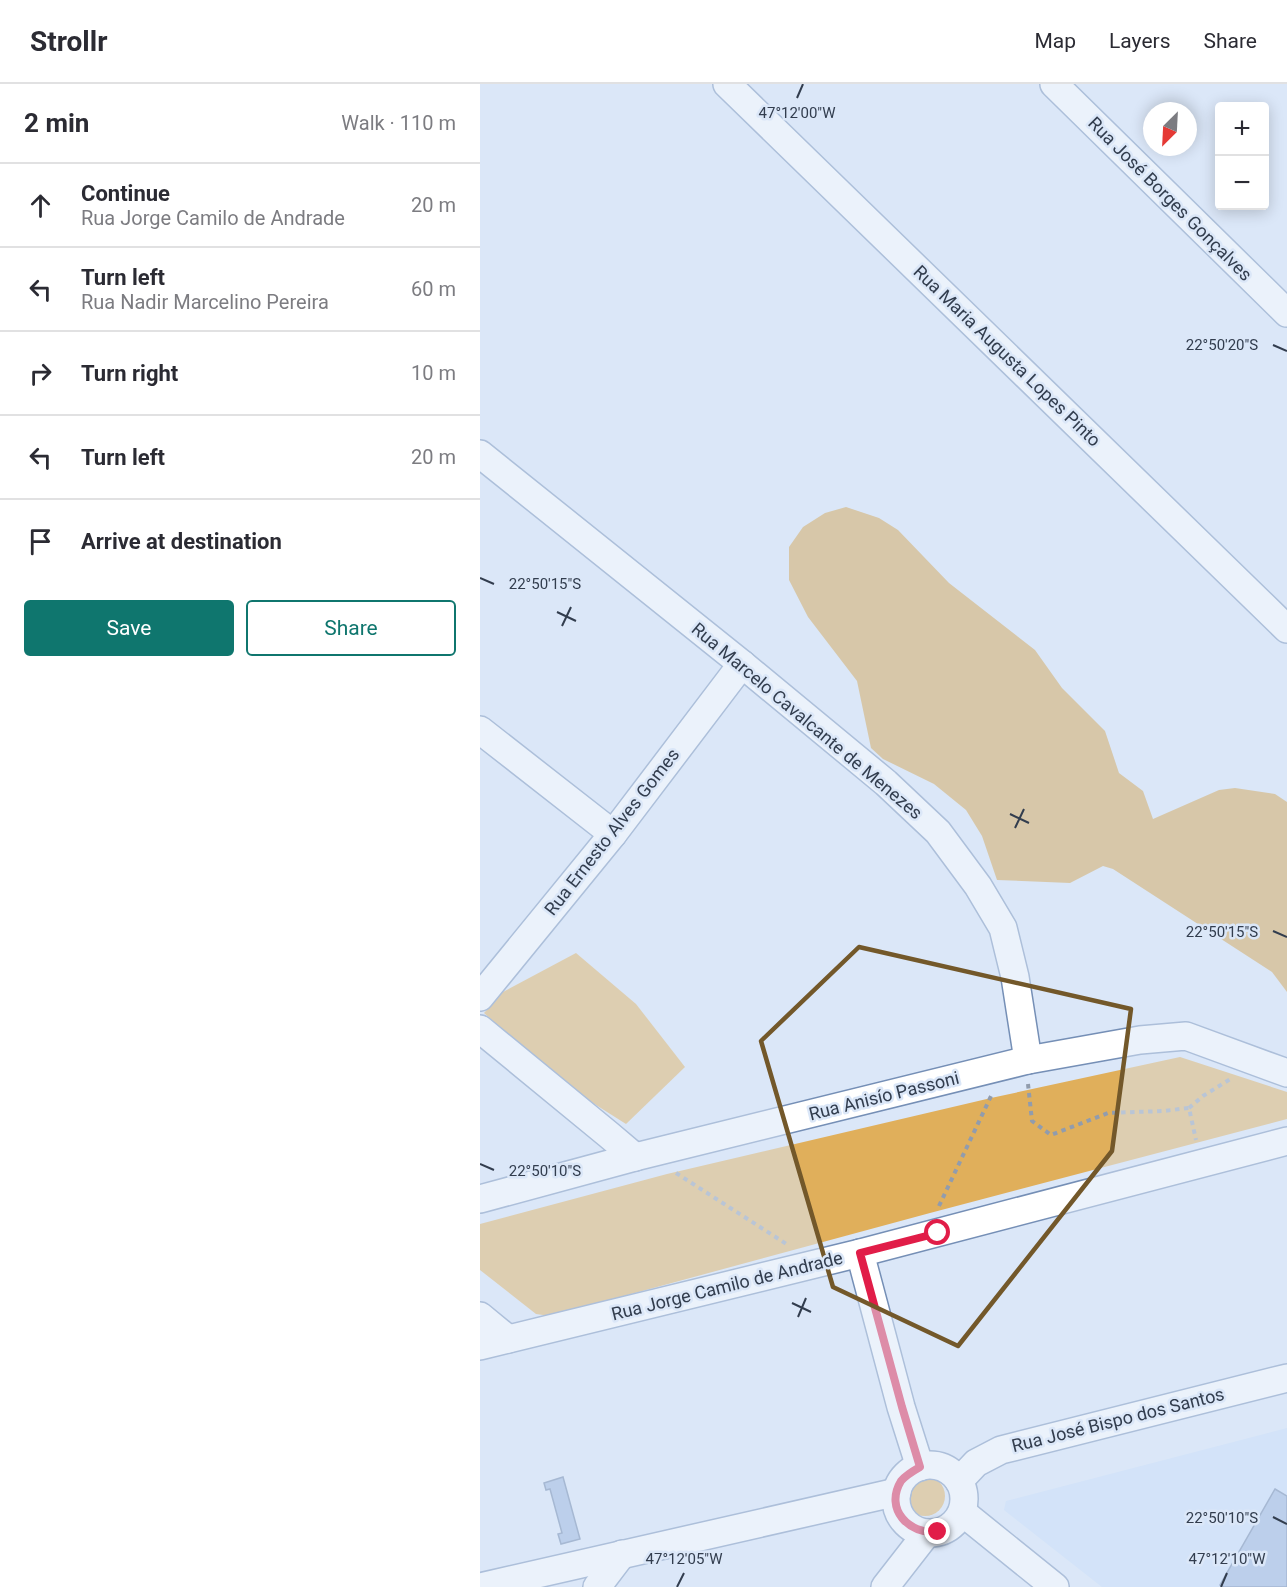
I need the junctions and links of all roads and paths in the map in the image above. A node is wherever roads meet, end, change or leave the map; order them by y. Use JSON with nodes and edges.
{"nodes":[{"id":1,"x":727,"y":84,"type":"edge"},
{"id":2,"x":1054,"y":84,"type":"edge"},
{"id":3,"x":1287,"y":314,"type":"edge"},
{"id":4,"x":480,"y":454,"type":"edge"},
{"id":5,"x":1287,"y":629,"type":"edge"},
{"id":6,"x":742,"y":664,"type":"junction"},
{"id":7,"x":480,"y":730,"type":"edge"},
{"id":8,"x":613,"y":834,"type":"junction"},
{"id":9,"x":480,"y":997,"type":"edge"},
{"id":10,"x":480,"y":1029,"type":"edge"},
{"id":11,"x":1028,"y":1072,"type":"junction"},
{"id":12,"x":1287,"y":1073,"type":"edge"},
{"id":13,"x":1234,"y":1076,"type":"dead end"},
{"id":14,"x":991,"y":1098,"type":"dead end"},
{"id":15,"x":1189,"y":1108,"type":"junction"},
{"id":16,"x":1287,"y":1141,"type":"edge"},
{"id":17,"x":1198,"y":1150,"type":"dead end"},
{"id":18,"x":635,"y":1158,"type":"junction"},
{"id":19,"x":670,"y":1169,"type":"dead end"},
{"id":20,"x":480,"y":1199,"type":"edge"},
{"id":21,"x":934,"y":1215,"type":"dead end"},
{"id":22,"x":794,"y":1249,"type":"dead end"},
{"id":23,"x":860,"y":1253,"type":"junction"},
{"id":24,"x":480,"y":1316,"type":"edge"},
{"id":25,"x":508,"y":1339,"type":"junction"},
{"id":26,"x":480,"y":1346,"type":"edge"},
{"id":27,"x":1287,"y":1378,"type":"edge"},
{"id":28,"x":920,"y":1467,"type":"junction"},
{"id":29,"x":959,"y":1481,"type":"junction"},
{"id":30,"x":897,"y":1492,"type":"junction"},
{"id":31,"x":962,"y":1512,"type":"junction"},
{"id":32,"x":927,"y":1533,"type":"junction"},
{"id":33,"x":622,"y":1554,"type":"junction"},
{"id":34,"x":480,"y":1587,"type":"edge"},
{"id":35,"x":597,"y":1587,"type":"edge"},
{"id":36,"x":885,"y":1587,"type":"edge"},
{"id":37,"x":1055,"y":1587,"type":"edge"}],
"edges":[{"from":1,"to":5,"type":"street","name":"Rua Maria Augusta Lopes Pinto"},
{"from":2,"to":3,"type":"street","name":"Rua José Borges Gonçalves"},
{"from":4,"to":6,"type":"street","name":"Rua Marcelo Cavalcante de Menezes"},
{"from":6,"to":8,"type":"street","name":"Rua Ernesto Alves Gomes"},
{"from":6,"to":11,"type":"street","name":"Rua Marcelo Cavalcante de Menezes"},
{"from":7,"to":8,"type":"street"},
{"from":8,"to":9,"type":"street","name":"Rua Ernesto Alves Gomes"},
{"from":10,"to":18,"type":"street"},
{"from":11,"to":12,"type":"street","name":"Rua Anisío Passoni"},
{"from":11,"to":15,"type":"path"},
{"from":11,"to":18,"type":"street","name":"Rua Anisío Passoni"},
{"from":13,"to":15,"type":"path"},
{"from":14,"to":21,"type":"path"},
{"from":15,"to":17,"type":"path"},
{"from":16,"to":23,"type":"street","name":"Rua Jorge Camilo de Andrade"},
{"from":18,"to":20,"type":"street","name":"Rua Anisío Passoni"},
{"from":19,"to":22,"type":"path"},
{"from":23,"to":25,"type":"street","name":"Rua Jorge Camilo de Andrade"},
{"from":23,"to":28,"type":"street"},
{"from":24,"to":25,"type":"street"},
{"from":25,"to":26,"type":"street","name":"Rua Jorge Camilo de Andrade"},
{"from":27,"to":29,"type":"street","name":"Rua José Bispo dos Santos"},
{"from":28,"to":29,"type":"street"},
{"from":28,"to":30,"type":"street"},
{"from":29,"to":31,"type":"street"},
{"from":30,"to":32,"type":"street"},
{"from":30,"to":33,"type":"street"},
{"from":31,"to":32,"type":"street"},
{"from":31,"to":37,"type":"street"},
{"from":32,"to":36,"type":"street"},
{"from":33,"to":34,"type":"street"},
{"from":33,"to":35,"type":"street"}]}
